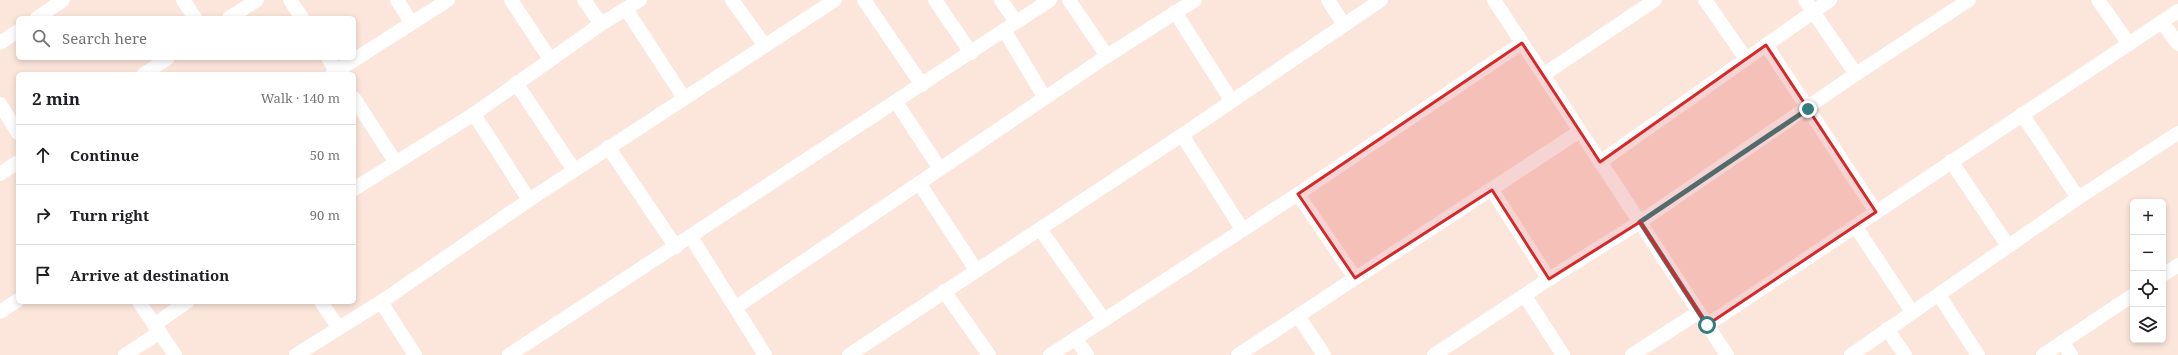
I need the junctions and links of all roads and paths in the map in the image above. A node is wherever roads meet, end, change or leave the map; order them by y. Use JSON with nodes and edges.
{"nodes":[{"id":1,"x":63,"y":0,"type":"edge"},
{"id":2,"x":183,"y":0,"type":"edge"},
{"id":3,"x":257,"y":0,"type":"edge"},
{"id":4,"x":290,"y":0,"type":"edge"},
{"id":5,"x":397,"y":0,"type":"edge"},
{"id":6,"x":448,"y":0,"type":"edge"},
{"id":7,"x":511,"y":0,"type":"edge"},
{"id":8,"x":584,"y":0,"type":"edge"},
{"id":9,"x":640,"y":0,"type":"edge"},
{"id":10,"x":732,"y":0,"type":"edge"},
{"id":11,"x":835,"y":0,"type":"edge"},
{"id":12,"x":864,"y":0,"type":"edge"},
{"id":13,"x":935,"y":0,"type":"edge"},
{"id":14,"x":1002,"y":0,"type":"edge"},
{"id":15,"x":1050,"y":0,"type":"edge"},
{"id":16,"x":1069,"y":0,"type":"edge"},
{"id":17,"x":1195,"y":0,"type":"edge"},
{"id":18,"x":1328,"y":0,"type":"edge"},
{"id":19,"x":1381,"y":0,"type":"edge"},
{"id":20,"x":1494,"y":0,"type":"edge"},
{"id":21,"x":1655,"y":0,"type":"edge"},
{"id":22,"x":1705,"y":0,"type":"edge"},
{"id":23,"x":1804,"y":0,"type":"edge"},
{"id":24,"x":1830,"y":0,"type":"edge"},
{"id":25,"x":1969,"y":0,"type":"edge"},
{"id":26,"x":2098,"y":0,"type":"edge"},
{"id":27,"x":626,"y":9,"type":"junction"},
{"id":28,"x":1175,"y":12,"type":"junction"},
{"id":29,"x":1813,"y":12,"type":"junction"},
{"id":30,"x":2178,"y":12,"type":"edge"},
{"id":31,"x":40,"y":16,"type":"edge"},
{"id":32,"x":194,"y":16,"type":"edge"},
{"id":33,"x":232,"y":16,"type":"edge"},
{"id":34,"x":301,"y":16,"type":"edge"},
{"id":35,"x":411,"y":22,"type":"junction"},
{"id":36,"x":1016,"y":22,"type":"junction"},
{"id":37,"x":2162,"y":22,"type":"junction"},
{"id":38,"x":601,"y":24,"type":"junction"},
{"id":39,"x":1344,"y":25,"type":"junction"},
{"id":40,"x":1004,"y":30,"type":"junction"},
{"id":41,"x":16,"y":32,"type":"edge"},
{"id":42,"x":0,"y":43,"type":"edge"},
{"id":43,"x":1522,"y":43,"type":"junction"},
{"id":44,"x":2129,"y":44,"type":"junction"},
{"id":45,"x":2178,"y":44,"type":"edge"},
{"id":46,"x":1766,"y":45,"type":"junction"},
{"id":47,"x":765,"y":46,"type":"junction"},
{"id":48,"x":970,"y":53,"type":"junction"},
{"id":49,"x":1107,"y":56,"type":"junction"},
{"id":50,"x":1746,"y":58,"type":"junction"},
{"id":51,"x":356,"y":59,"type":"edge"},
{"id":52,"x":550,"y":59,"type":"junction"},
{"id":53,"x":165,"y":60,"type":"edge"},
{"id":54,"x":329,"y":60,"type":"edge"},
{"id":55,"x":355,"y":60,"type":"edge"},
{"id":56,"x":147,"y":72,"type":"edge"},
{"id":57,"x":335,"y":72,"type":"edge"},
{"id":58,"x":337,"y":72,"type":"edge"},
{"id":59,"x":1856,"y":74,"type":"junction"},
{"id":60,"x":1543,"y":75,"type":"junction"},
{"id":61,"x":516,"y":84,"type":"junction"},
{"id":62,"x":922,"y":85,"type":"junction"},
{"id":63,"x":684,"y":98,"type":"junction"},
{"id":64,"x":1045,"y":98,"type":"junction"},
{"id":65,"x":1231,"y":100,"type":"junction"},
{"id":66,"x":356,"y":101,"type":"edge"},
{"id":67,"x":896,"y":102,"type":"junction"},
{"id":68,"x":0,"y":104,"type":"edge"},
{"id":69,"x":1808,"y":109,"type":"junction"},
{"id":70,"x":474,"y":114,"type":"junction"},
{"id":71,"x":2022,"y":114,"type":"junction"},
{"id":72,"x":16,"y":129,"type":"edge"},
{"id":73,"x":1580,"y":131,"type":"junction"},
{"id":74,"x":2178,"y":133,"type":"edge"},
{"id":75,"x":1182,"y":135,"type":"junction"},
{"id":76,"x":608,"y":147,"type":"junction"},
{"id":77,"x":1951,"y":161,"type":"junction"},
{"id":78,"x":1600,"y":162,"type":"junction"},
{"id":79,"x":16,"y":163,"type":"edge"},
{"id":80,"x":396,"y":163,"type":"junction"},
{"id":81,"x":940,"y":169,"type":"junction"},
{"id":82,"x":574,"y":170,"type":"junction"},
{"id":83,"x":0,"y":174,"type":"edge"},
{"id":84,"x":919,"y":183,"type":"junction"},
{"id":85,"x":356,"y":188,"type":"edge"},
{"id":86,"x":1492,"y":190,"type":"junction"},
{"id":87,"x":1298,"y":194,"type":"junction"},
{"id":88,"x":2078,"y":198,"type":"junction"},
{"id":89,"x":528,"y":200,"type":"junction"},
{"id":90,"x":1876,"y":212,"type":"junction"},
{"id":91,"x":1640,"y":222,"type":"junction"},
{"id":92,"x":1856,"y":227,"type":"junction"},
{"id":93,"x":1040,"y":229,"type":"junction"},
{"id":94,"x":1242,"y":229,"type":"junction"},
{"id":95,"x":691,"y":237,"type":"junction"},
{"id":96,"x":2008,"y":246,"type":"junction"},
{"id":97,"x":676,"y":247,"type":"junction"},
{"id":98,"x":2178,"y":265,"type":"edge"},
{"id":99,"x":976,"y":270,"type":"junction"},
{"id":100,"x":2166,"y":273,"type":"edge"},
{"id":101,"x":1355,"y":278,"type":"junction"},
{"id":102,"x":1549,"y":279,"type":"junction"},
{"id":103,"x":944,"y":291,"type":"junction"},
{"id":104,"x":1939,"y":295,"type":"junction"},
{"id":105,"x":1525,"y":296,"type":"junction"},
{"id":106,"x":2130,"y":297,"type":"edge"},
{"id":107,"x":16,"y":301,"type":"edge"},
{"id":108,"x":381,"y":302,"type":"junction"},
{"id":109,"x":139,"y":304,"type":"edge"},
{"id":110,"x":185,"y":304,"type":"edge"},
{"id":111,"x":322,"y":304,"type":"edge"},
{"id":112,"x":736,"y":307,"type":"junction"},
{"id":113,"x":0,"y":312,"type":"edge"},
{"id":114,"x":1700,"y":312,"type":"junction"},
{"id":115,"x":1912,"y":312,"type":"junction"},
{"id":116,"x":1298,"y":316,"type":"junction"},
{"id":117,"x":1104,"y":320,"type":"junction"},
{"id":118,"x":1707,"y":325,"type":"junction"},
{"id":119,"x":339,"y":328,"type":"junction"},
{"id":120,"x":157,"y":329,"type":"junction"},
{"id":121,"x":1887,"y":329,"type":"junction"},
{"id":122,"x":1076,"y":339,"type":"junction"},
{"id":123,"x":2062,"y":342,"type":"junction"},
{"id":124,"x":125,"y":355,"type":"edge"},
{"id":125,"x":175,"y":355,"type":"edge"},
{"id":126,"x":296,"y":355,"type":"edge"},
{"id":127,"x":415,"y":355,"type":"edge"},
{"id":128,"x":509,"y":355,"type":"edge"},
{"id":129,"x":765,"y":355,"type":"edge"},
{"id":130,"x":848,"y":355,"type":"edge"},
{"id":131,"x":989,"y":355,"type":"edge"},
{"id":132,"x":1050,"y":355,"type":"edge"},
{"id":133,"x":1086,"y":355,"type":"edge"},
{"id":134,"x":1238,"y":355,"type":"edge"},
{"id":135,"x":1324,"y":355,"type":"edge"},
{"id":136,"x":1434,"y":355,"type":"edge"},
{"id":137,"x":1563,"y":355,"type":"edge"},
{"id":138,"x":1632,"y":355,"type":"edge"},
{"id":139,"x":1727,"y":355,"type":"edge"},
{"id":140,"x":1851,"y":355,"type":"edge"},
{"id":141,"x":1905,"y":355,"type":"edge"},
{"id":142,"x":1978,"y":355,"type":"edge"},
{"id":143,"x":2043,"y":355,"type":"edge"},
{"id":144,"x":2071,"y":355,"type":"edge"}],
"edges":[{"from":1,"to":31,"type":"street"},
{"from":2,"to":32,"type":"street"},
{"from":3,"to":33,"type":"street"},
{"from":4,"to":34,"type":"street"},
{"from":5,"to":35,"type":"street"},
{"from":6,"to":35,"type":"street"},
{"from":7,"to":52,"type":"street"},
{"from":8,"to":38,"type":"street"},
{"from":9,"to":27,"type":"street"},
{"from":10,"to":47,"type":"street"},
{"from":11,"to":47,"type":"street"},
{"from":12,"to":62,"type":"street"},
{"from":13,"to":48,"type":"street"},
{"from":14,"to":36,"type":"street"},
{"from":15,"to":36,"type":"street"},
{"from":16,"to":49,"type":"street"},
{"from":17,"to":28,"type":"street"},
{"from":18,"to":39,"type":"street"},
{"from":19,"to":39,"type":"street"},
{"from":20,"to":43,"type":"street"},
{"from":21,"to":60,"type":"street"},
{"from":22,"to":50,"type":"street"},
{"from":23,"to":29,"type":"street"},
{"from":24,"to":29,"type":"street"},
{"from":25,"to":59,"type":"street"},
{"from":26,"to":44,"type":"street"},
{"from":27,"to":38,"type":"street"},
{"from":27,"to":63,"type":"street"},
{"from":28,"to":49,"type":"street"},
{"from":28,"to":65,"type":"street"},
{"from":29,"to":46,"type":"street"},
{"from":29,"to":59,"type":"street"},
{"from":30,"to":37,"type":"street"},
{"from":35,"to":51,"type":"street"},
{"from":36,"to":40,"type":"street"},
{"from":37,"to":44,"type":"street"},
{"from":37,"to":45,"type":"street"},
{"from":38,"to":52,"type":"street"},
{"from":39,"to":65,"type":"street"},
{"from":40,"to":48,"type":"street"},
{"from":40,"to":64,"type":"street"},
{"from":41,"to":42,"type":"street"},
{"from":43,"to":60,"type":"street"},
{"from":43,"to":87,"type":"street"},
{"from":44,"to":71,"type":"street"},
{"from":46,"to":50,"type":"street"},
{"from":46,"to":69,"type":"street"},
{"from":47,"to":63,"type":"street"},
{"from":48,"to":62,"type":"street"},
{"from":49,"to":64,"type":"street"},
{"from":50,"to":78,"type":"street"},
{"from":52,"to":61,"type":"street"},
{"from":53,"to":56,"type":"street"},
{"from":54,"to":57,"type":"street"},
{"from":55,"to":58,"type":"street"},
{"from":59,"to":69,"type":"street"},
{"from":60,"to":73,"type":"street"},
{"from":61,"to":70,"type":"street"},
{"from":61,"to":82,"type":"street"},
{"from":62,"to":67,"type":"street"},
{"from":63,"to":76,"type":"street"},
{"from":64,"to":81,"type":"street"},
{"from":65,"to":75,"type":"street"},
{"from":66,"to":80,"type":"street"},
{"from":67,"to":81,"type":"street"},
{"from":67,"to":95,"type":"street"},
{"from":68,"to":72,"type":"street"},
{"from":69,"to":90,"type":"street"},
{"from":69,"to":91,"type":"street"},
{"from":70,"to":80,"type":"street"},
{"from":70,"to":89,"type":"street"},
{"from":71,"to":77,"type":"street"},
{"from":71,"to":88,"type":"street"},
{"from":73,"to":78,"type":"street"},
{"from":73,"to":86,"type":"street"},
{"from":74,"to":88,"type":"street"},
{"from":75,"to":93,"type":"street"},
{"from":75,"to":94,"type":"street"},
{"from":76,"to":82,"type":"street"},
{"from":76,"to":97,"type":"street"},
{"from":77,"to":90,"type":"street"},
{"from":77,"to":96,"type":"street"},
{"from":78,"to":91,"type":"street"},
{"from":79,"to":83,"type":"street"},
{"from":80,"to":85,"type":"street"},
{"from":81,"to":84,"type":"street"},
{"from":82,"to":89,"type":"street"},
{"from":84,"to":99,"type":"street"},
{"from":84,"to":112,"type":"street"},
{"from":86,"to":101,"type":"street"},
{"from":86,"to":102,"type":"street"},
{"from":87,"to":94,"type":"street"},
{"from":87,"to":101,"type":"street"},
{"from":88,"to":96,"type":"street"},
{"from":89,"to":108,"type":"street"},
{"from":90,"to":92,"type":"street"},
{"from":91,"to":102,"type":"street"},
{"from":91,"to":114,"type":"street"},
{"from":92,"to":115,"type":"street"},
{"from":92,"to":118,"type":"street"},
{"from":93,"to":99,"type":"street"},
{"from":93,"to":117,"type":"street"},
{"from":94,"to":117,"type":"street"},
{"from":95,"to":97,"type":"street"},
{"from":95,"to":112,"type":"street"},
{"from":96,"to":104,"type":"street"},
{"from":97,"to":128,"type":"street"},
{"from":98,"to":100,"type":"street"},
{"from":99,"to":103,"type":"street"},
{"from":101,"to":116,"type":"street"},
{"from":102,"to":105,"type":"street"},
{"from":103,"to":130,"type":"street"},
{"from":103,"to":131,"type":"street"},
{"from":104,"to":115,"type":"street"},
{"from":104,"to":142,"type":"street"},
{"from":105,"to":136,"type":"street"},
{"from":105,"to":137,"type":"street"},
{"from":106,"to":123,"type":"street"},
{"from":107,"to":113,"type":"street"},
{"from":108,"to":119,"type":"street"},
{"from":108,"to":127,"type":"street"},
{"from":109,"to":120,"type":"street"},
{"from":110,"to":120,"type":"street"},
{"from":111,"to":119,"type":"street"},
{"from":112,"to":129,"type":"street"},
{"from":114,"to":118,"type":"street"},
{"from":114,"to":138,"type":"street"},
{"from":115,"to":121,"type":"street"},
{"from":116,"to":134,"type":"street"},
{"from":116,"to":135,"type":"street"},
{"from":117,"to":122,"type":"street"},
{"from":118,"to":139,"type":"street"},
{"from":119,"to":126,"type":"street"},
{"from":120,"to":124,"type":"street"},
{"from":120,"to":125,"type":"street"},
{"from":121,"to":140,"type":"street"},
{"from":121,"to":141,"type":"street"},
{"from":122,"to":132,"type":"street"},
{"from":122,"to":133,"type":"street"},
{"from":123,"to":143,"type":"street"},
{"from":123,"to":144,"type":"street"}]}
